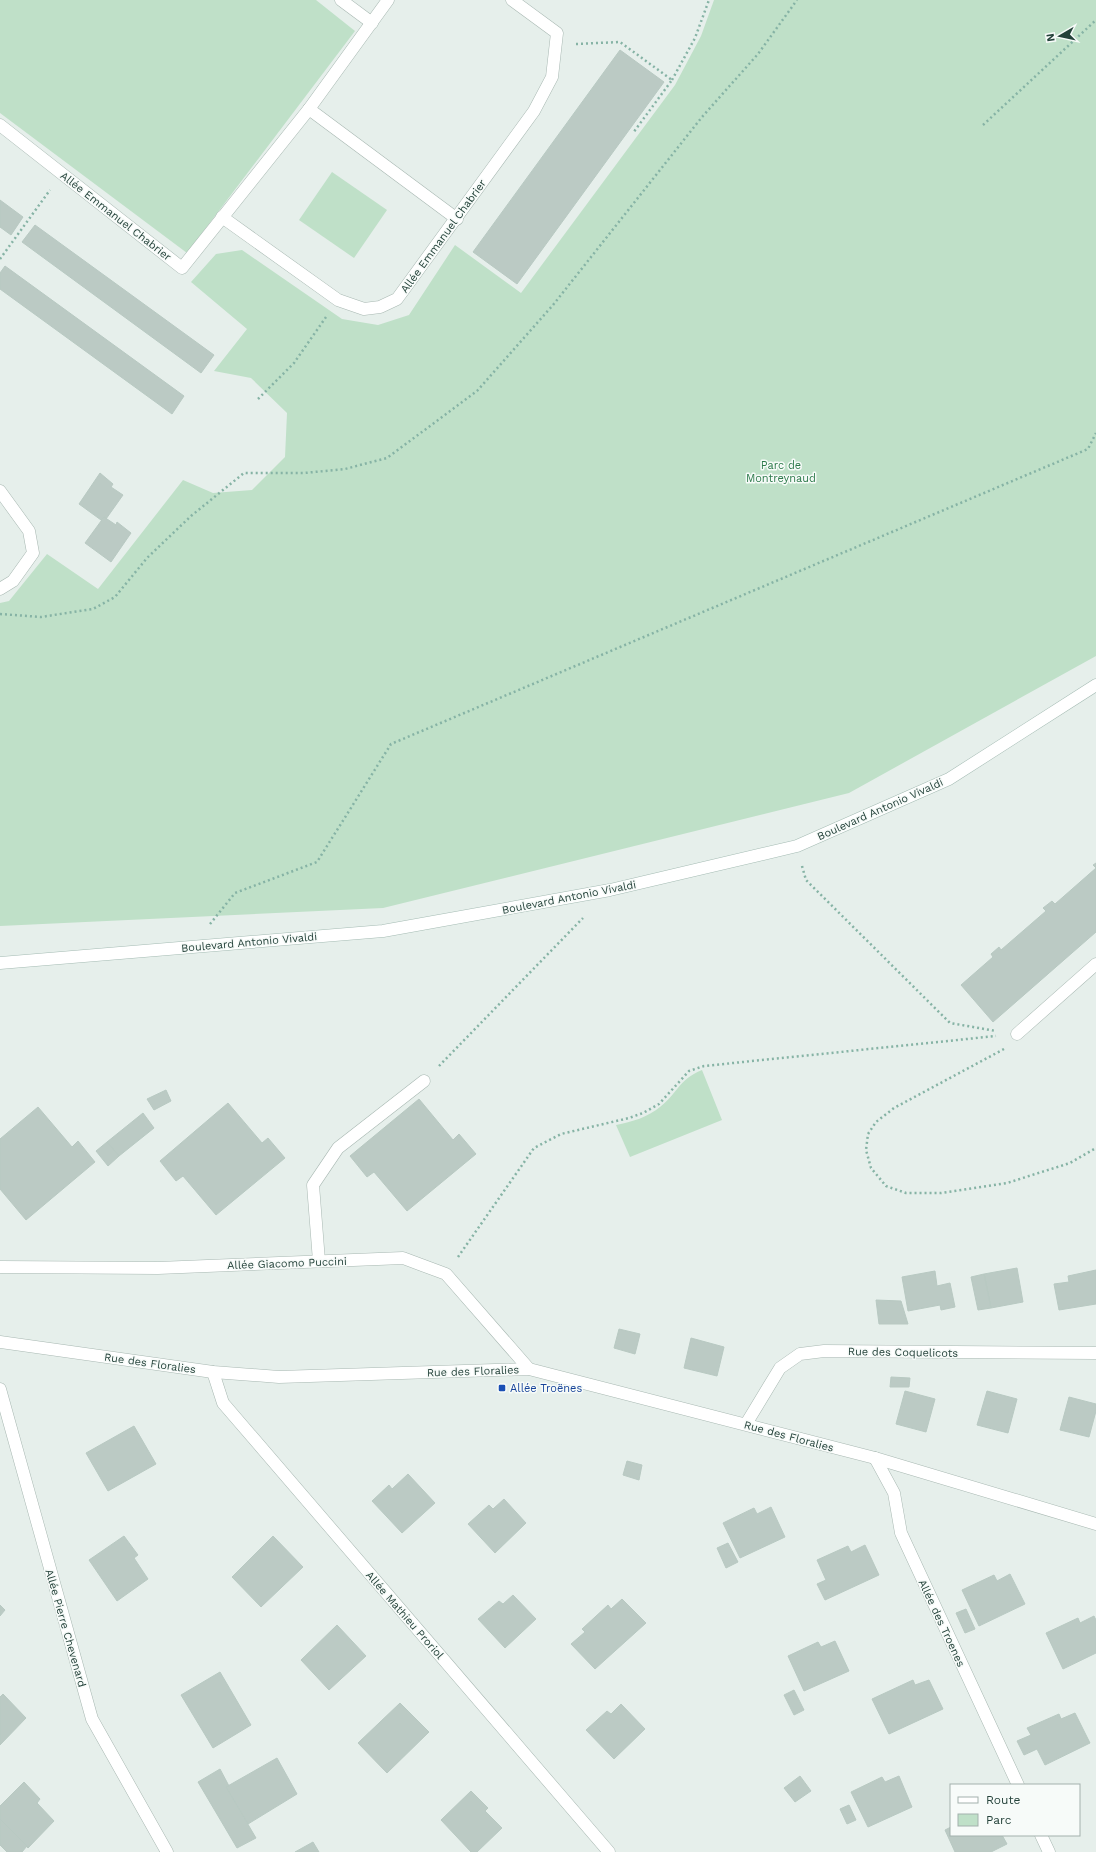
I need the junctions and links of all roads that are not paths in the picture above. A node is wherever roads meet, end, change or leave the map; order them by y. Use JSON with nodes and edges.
{"nodes":[{"id":1,"x":341,"y":0,"type":"edge"},
{"id":2,"x":388,"y":0,"type":"edge"},
{"id":3,"x":519,"y":2,"type":"edge"},
{"id":4,"x":372,"y":22,"type":"junction"},
{"id":5,"x":309,"y":109,"type":"junction"},
{"id":6,"x":0,"y":125,"type":"edge"},
{"id":7,"x":222,"y":217,"type":"junction"},
{"id":8,"x":457,"y":219,"type":"junction"},
{"id":9,"x":0,"y":491,"type":"edge"},
{"id":10,"x":0,"y":589,"type":"edge"},
{"id":11,"x":1096,"y":685,"type":"edge"},
{"id":12,"x":0,"y":963,"type":"edge"},
{"id":13,"x":1096,"y":964,"type":"edge"},
{"id":14,"x":1017,"y":1034,"type":"road end"},
{"id":15,"x":424,"y":1081,"type":"road end"},
{"id":16,"x":319,"y":1261,"type":"junction"},
{"id":17,"x":0,"y":1267,"type":"edge"},
{"id":18,"x":0,"y":1342,"type":"edge"},
{"id":19,"x":1096,"y":1354,"type":"edge"},
{"id":20,"x":529,"y":1369,"type":"junction"},
{"id":21,"x":213,"y":1372,"type":"junction"},
{"id":22,"x":0,"y":1389,"type":"edge"},
{"id":23,"x":746,"y":1424,"type":"junction"},
{"id":24,"x":875,"y":1458,"type":"junction"},
{"id":25,"x":1096,"y":1524,"type":"edge"},
{"id":26,"x":1018,"y":1784,"type":"edge"},
{"id":27,"x":1041,"y":1836,"type":"edge"},
{"id":28,"x":167,"y":1852,"type":"edge"},
{"id":29,"x":609,"y":1852,"type":"edge"},
{"id":30,"x":1049,"y":1852,"type":"edge"}],
"edges":[{"from":1,"to":4,"type":"street"},
{"from":2,"to":4,"type":"street","name":"Allée Emmanuel Chabrier"},
{"from":3,"to":8,"type":"street","name":"Allée Emmanuel Chabrier"},
{"from":4,"to":5,"type":"street","name":"Allée Emmanuel Chabrier"},
{"from":5,"to":7,"type":"street","name":"Allée Emmanuel Chabrier"},
{"from":5,"to":8,"type":"street"},
{"from":6,"to":7,"type":"street","name":"Allée Emmanuel Chabrier"},
{"from":7,"to":8,"type":"street","name":"Allée Emmanuel Chabrier"},
{"from":9,"to":10,"type":"street"},
{"from":11,"to":12,"type":"street","name":"Boulevard Antonio Vivaldi"},
{"from":13,"to":14,"type":"street"},
{"from":15,"to":16,"type":"street"},
{"from":16,"to":17,"type":"street","name":"Allée Giacomo Puccini"},
{"from":16,"to":20,"type":"street","name":"Allée Giacomo Puccini"},
{"from":18,"to":21,"type":"street","name":"Rue des Floralies"},
{"from":19,"to":23,"type":"street","name":"Rue des Coquelicots"},
{"from":20,"to":21,"type":"street","name":"Rue des Floralies"},
{"from":20,"to":23,"type":"street","name":"Rue des Floralies"},
{"from":21,"to":29,"type":"street","name":"Allée Mathieu Proriol"},
{"from":22,"to":28,"type":"street","name":"Allée Pierre Chevenard"},
{"from":23,"to":24,"type":"street","name":"Rue des Floralies"},
{"from":24,"to":25,"type":"street","name":"Rue des Floralies"},
{"from":24,"to":26,"type":"street","name":"Allée des Troenes"},
{"from":27,"to":30,"type":"street"}]}
